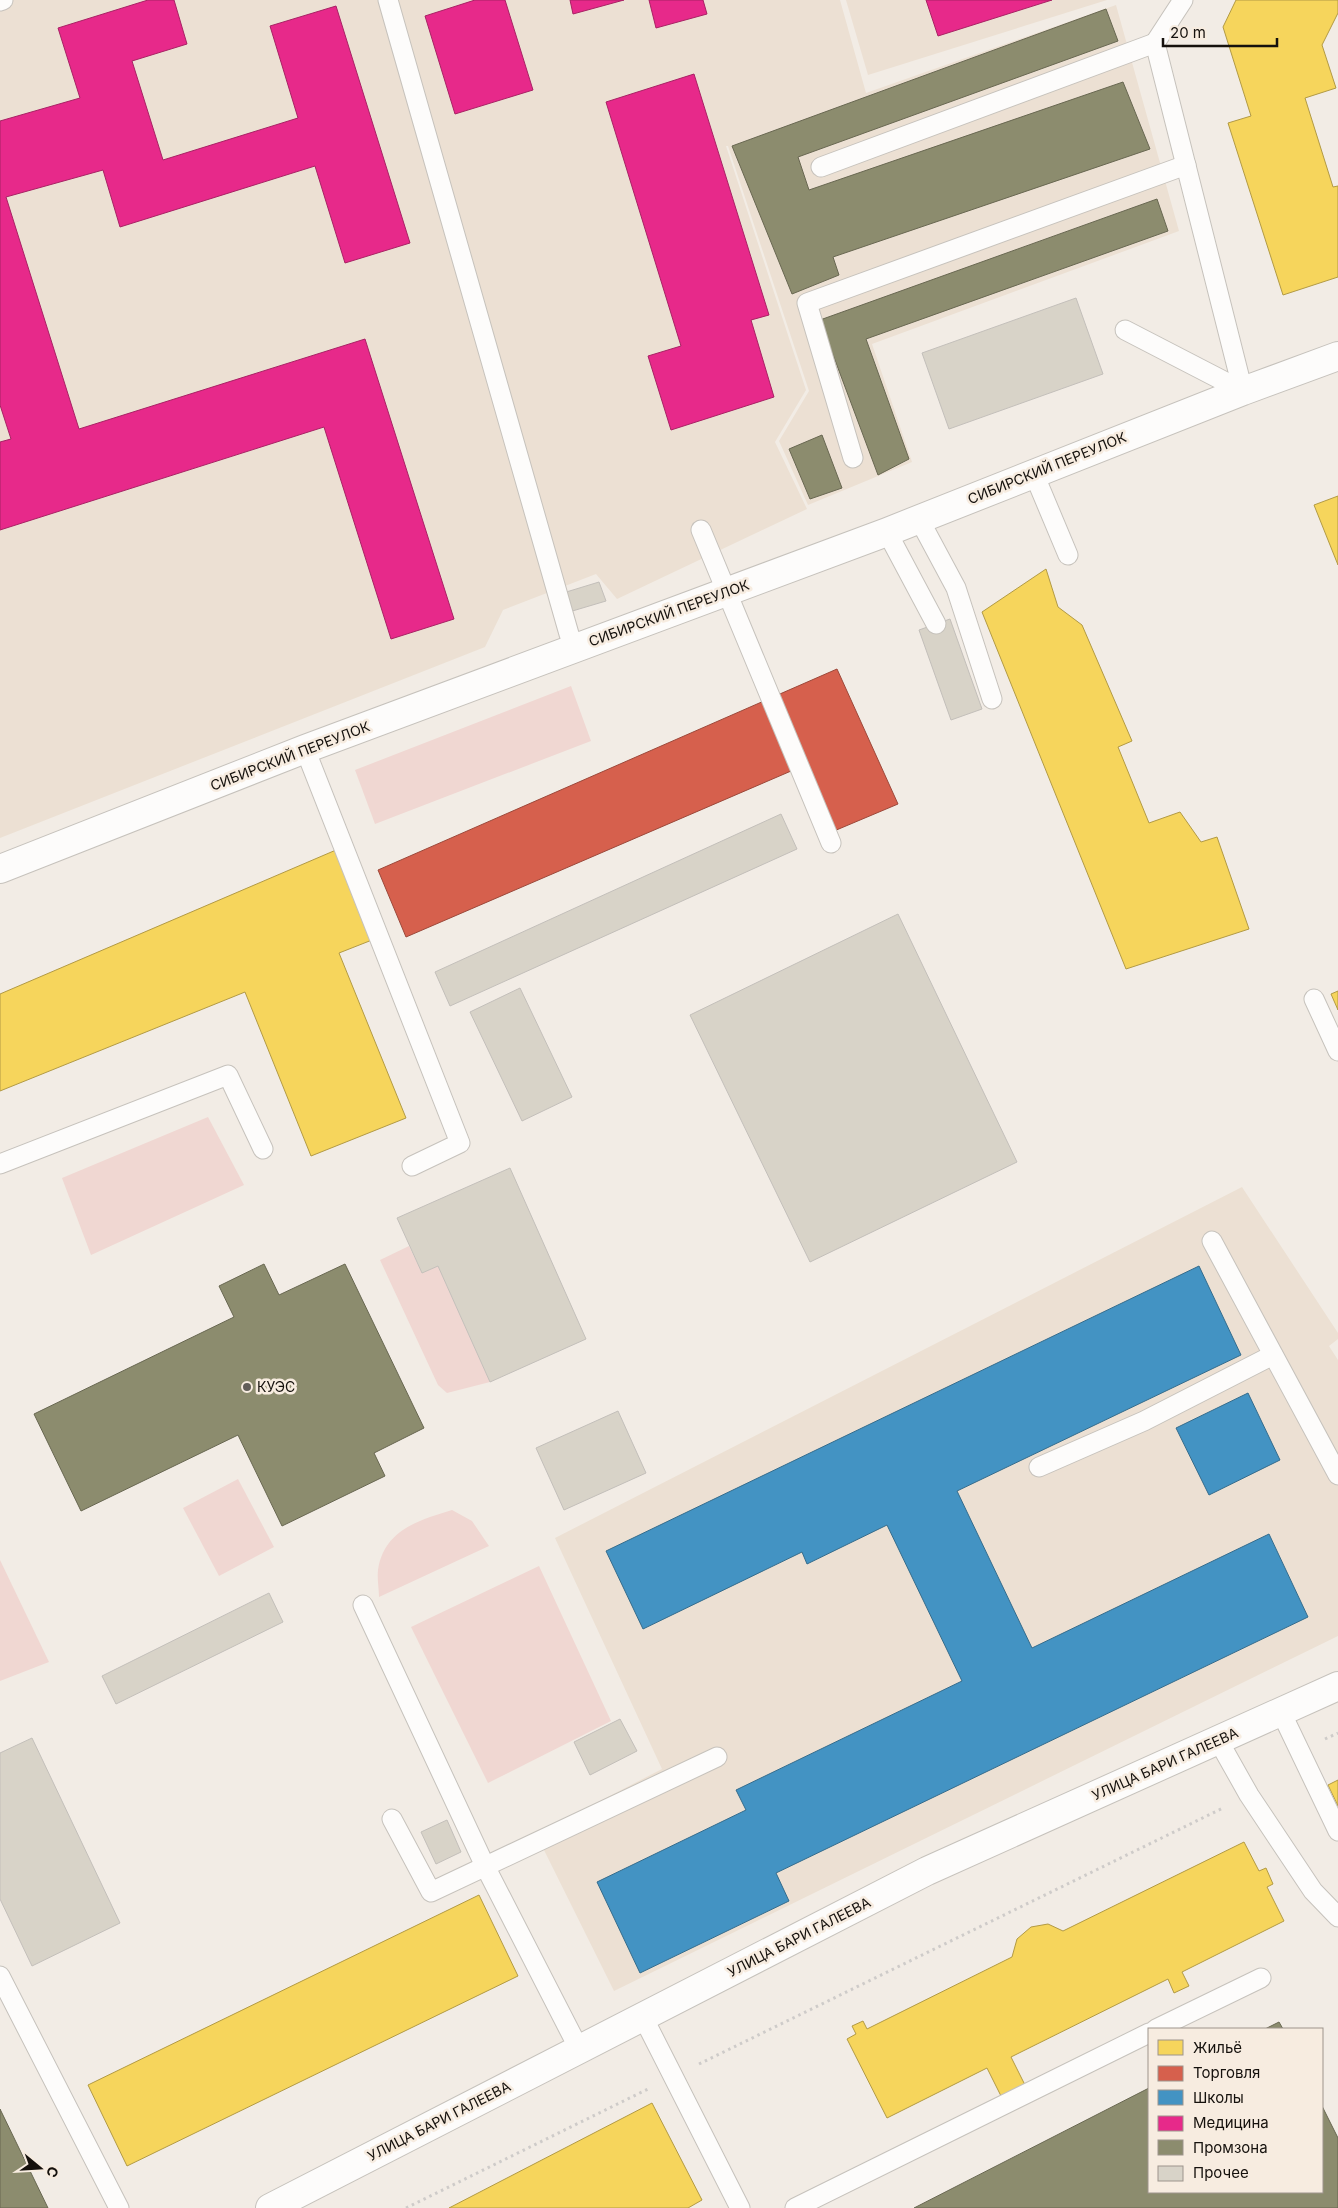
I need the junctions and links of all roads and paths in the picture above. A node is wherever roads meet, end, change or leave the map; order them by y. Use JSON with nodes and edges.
{"nodes":[{"id":1,"x":388,"y":0,"type":"edge"},
{"id":2,"x":1183,"y":0,"type":"edge"},
{"id":3,"x":1155,"y":43,"type":"junction"},
{"id":4,"x":1186,"y":165,"type":"junction"},
{"id":5,"x":822,"y":167,"type":"dead end"},
{"id":6,"x":1126,"y":330,"type":"dead end"},
{"id":7,"x":1338,"y":356,"type":"edge"},
{"id":8,"x":1244,"y":391,"type":"junction"},
{"id":9,"x":853,"y":458,"type":"dead end"},
{"id":10,"x":1034,"y":474,"type":"junction"},
{"id":11,"x":919,"y":519,"type":"junction"},
{"id":12,"x":701,"y":530,"type":"dead end"},
{"id":13,"x":887,"y":532,"type":"junction"},
{"id":14,"x":1068,"y":555,"type":"dead end"},
{"id":15,"x":725,"y":592,"type":"junction"},
{"id":16,"x":936,"y":624,"type":"dead end"},
{"id":17,"x":575,"y":648,"type":"junction"},
{"id":18,"x":992,"y":699,"type":"dead end"},
{"id":19,"x":305,"y":749,"type":"junction"},
{"id":20,"x":831,"y":843,"type":"dead end"},
{"id":21,"x":0,"y":870,"type":"edge"},
{"id":22,"x":1314,"y":999,"type":"dead end"},
{"id":23,"x":1338,"y":1051,"type":"edge"},
{"id":24,"x":263,"y":1149,"type":"dead end"},
{"id":25,"x":0,"y":1164,"type":"edge"},
{"id":26,"x":412,"y":1166,"type":"dead end"},
{"id":27,"x":1212,"y":1241,"type":"dead end"},
{"id":28,"x":1273,"y":1355,"type":"junction"},
{"id":29,"x":1039,"y":1467,"type":"dead end"},
{"id":30,"x":1338,"y":1475,"type":"edge"},
{"id":31,"x":363,"y":1605,"type":"dead end"},
{"id":32,"x":1338,"y":1686,"type":"edge"},
{"id":33,"x":1281,"y":1712,"type":"junction"},
{"id":34,"x":1338,"y":1733,"type":"edge"},
{"id":35,"x":1218,"y":1740,"type":"junction"},
{"id":36,"x":1300,"y":1751,"type":"junction"},
{"id":37,"x":717,"y":1757,"type":"dead end"},
{"id":38,"x":1249,"y":1795,"type":"junction"},
{"id":39,"x":392,"y":1819,"type":"dead end"},
{"id":40,"x":1338,"y":1831,"type":"edge"},
{"id":41,"x":485,"y":1866,"type":"junction"},
{"id":42,"x":1338,"y":1917,"type":"edge"},
{"id":43,"x":0,"y":1976,"type":"edge"},
{"id":44,"x":1261,"y":1978,"type":"dead end"},
{"id":45,"x":643,"y":2017,"type":"junction"},
{"id":46,"x":1158,"y":2028,"type":"edge"},
{"id":47,"x":1148,"y":2033,"type":"edge"},
{"id":48,"x":579,"y":2050,"type":"junction"},
{"id":49,"x":674,"y":2076,"type":"junction"},
{"id":50,"x":118,"y":2208,"type":"edge"},
{"id":51,"x":270,"y":2208,"type":"edge"},
{"id":52,"x":406,"y":2208,"type":"edge"},
{"id":53,"x":740,"y":2208,"type":"edge"},
{"id":54,"x":795,"y":2208,"type":"edge"}],
"edges":[{"from":1,"to":17,"type":"lane"},
{"from":2,"to":3,"type":"lane"},
{"from":3,"to":4,"type":"lane"},
{"from":3,"to":5,"type":"lane"},
{"from":4,"to":8,"type":"lane"},
{"from":4,"to":9,"type":"lane"},
{"from":6,"to":8,"type":"lane"},
{"from":7,"to":8,"type":"street","name":"СИБИРСКИЙ ПЕРЕУЛОК"},
{"from":8,"to":10,"type":"street","name":"СИБИРСКИЙ ПЕРЕУЛОК"},
{"from":10,"to":11,"type":"street","name":"СИБИРСКИЙ ПЕРЕУЛОК"},
{"from":10,"to":14,"type":"lane"},
{"from":11,"to":13,"type":"street","name":"СИБИРСКИЙ ПЕРЕУЛОК"},
{"from":11,"to":18,"type":"lane"},
{"from":12,"to":15,"type":"lane"},
{"from":13,"to":15,"type":"street","name":"СИБИРСКИЙ ПЕРЕУЛОК"},
{"from":13,"to":16,"type":"lane"},
{"from":15,"to":17,"type":"street","name":"СИБИРСКИЙ ПЕРЕУЛОК"},
{"from":15,"to":20,"type":"lane"},
{"from":17,"to":19,"type":"street","name":"СИБИРСКИЙ ПЕРЕУЛОК"},
{"from":19,"to":21,"type":"street","name":"СИБИРСКИЙ ПЕРЕУЛОК"},
{"from":19,"to":26,"type":"lane"},
{"from":22,"to":23,"type":"lane"},
{"from":24,"to":25,"type":"lane"},
{"from":27,"to":28,"type":"lane"},
{"from":28,"to":29,"type":"lane"},
{"from":28,"to":30,"type":"lane"},
{"from":31,"to":41,"type":"lane"},
{"from":32,"to":33,"type":"street","name":"УЛИЦА БАРИ ГАЛЕЕВА"},
{"from":33,"to":35,"type":"street","name":"УЛИЦА БАРИ ГАЛЕЕВА"},
{"from":33,"to":36,"type":"lane"},
{"from":34,"to":36,"type":"path"},
{"from":35,"to":38,"type":"lane"},
{"from":35,"to":45,"type":"street","name":"УЛИЦА БАРИ ГАЛЕЕВА"},
{"from":36,"to":40,"type":"lane"},
{"from":37,"to":41,"type":"lane"},
{"from":38,"to":42,"type":"lane"},
{"from":38,"to":49,"type":"path"},
{"from":39,"to":41,"type":"lane"},
{"from":41,"to":48,"type":"lane"},
{"from":43,"to":50,"type":"lane"},
{"from":44,"to":46,"type":"lane"},
{"from":45,"to":48,"type":"street","name":"УЛИЦА БАРИ ГАЛЕЕВА"},
{"from":45,"to":49,"type":"lane"},
{"from":47,"to":54,"type":"lane"},
{"from":48,"to":51,"type":"street","name":"УЛИЦА БАРИ ГАЛЕЕВА"},
{"from":49,"to":52,"type":"path"},
{"from":49,"to":53,"type":"lane"}]}
